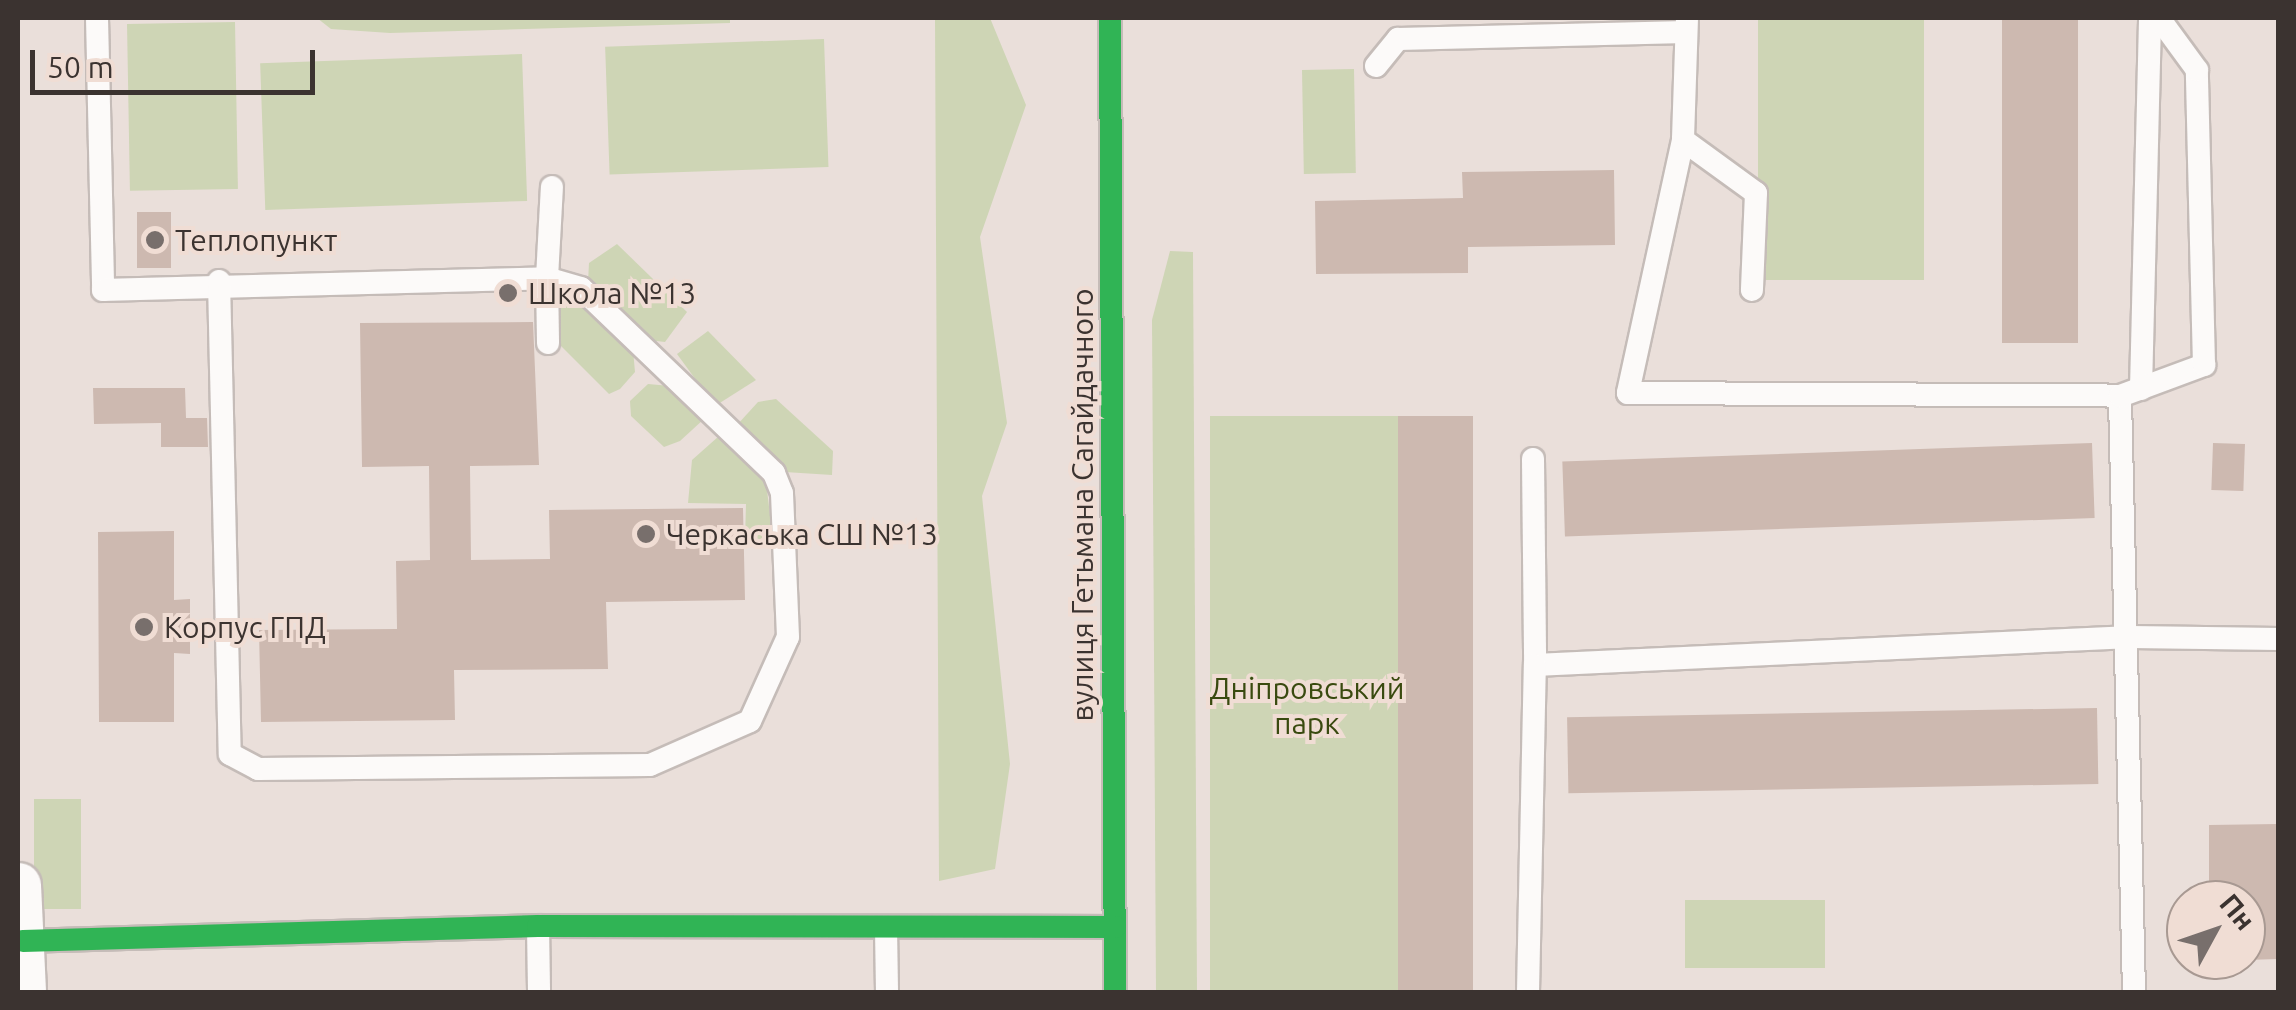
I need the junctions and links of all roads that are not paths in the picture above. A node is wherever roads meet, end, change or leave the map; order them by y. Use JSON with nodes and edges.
{"nodes":[{"id":1,"x":97,"y":18,"type":"edge"},
{"id":2,"x":1110,"y":18,"type":"edge"},
{"id":3,"x":2150,"y":18,"type":"edge"},
{"id":4,"x":2159,"y":18,"type":"edge"},
{"id":5,"x":1687,"y":25,"type":"edge"},
{"id":6,"x":1376,"y":66,"type":"dead end"},
{"id":7,"x":1683,"y":140,"type":"junction"},
{"id":8,"x":552,"y":187,"type":"dead end"},
{"id":9,"x":546,"y":278,"type":"junction"},
{"id":10,"x":218,"y":281,"type":"junction"},
{"id":11,"x":1752,"y":290,"type":"dead end"},
{"id":12,"x":548,"y":343,"type":"dead end"},
{"id":13,"x":2130,"y":392,"type":"junction"},
{"id":14,"x":1533,"y":459,"type":"dead end"},
{"id":15,"x":2132,"y":637,"type":"junction"},
{"id":16,"x":2278,"y":639,"type":"edge"},
{"id":17,"x":1535,"y":665,"type":"junction"},
{"id":18,"x":18,"y":885,"type":"edge"},
{"id":19,"x":538,"y":926,"type":"junction"},
{"id":20,"x":1115,"y":927,"type":"junction"},
{"id":21,"x":886,"y":928,"type":"junction"},
{"id":22,"x":23,"y":942,"type":"junction"},
{"id":23,"x":22,"y":992,"type":"edge"},
{"id":24,"x":539,"y":992,"type":"edge"},
{"id":25,"x":887,"y":992,"type":"edge"},
{"id":26,"x":1115,"y":992,"type":"edge"},
{"id":27,"x":1528,"y":992,"type":"edge"},
{"id":28,"x":2134,"y":992,"type":"edge"}],
"edges":[{"from":1,"to":10,"type":"lane"},
{"from":2,"to":20,"type":"street","name":"вулиця Гетьмана Сагайдачного"},
{"from":3,"to":13,"type":"lane"},
{"from":4,"to":13,"type":"lane"},
{"from":5,"to":6,"type":"lane"},
{"from":5,"to":7,"type":"lane"},
{"from":7,"to":11,"type":"lane"},
{"from":7,"to":13,"type":"lane"},
{"from":8,"to":9,"type":"lane"},
{"from":9,"to":10,"type":"lane"},
{"from":9,"to":10,"type":"lane"},
{"from":9,"to":12,"type":"lane"},
{"from":13,"to":15,"type":"lane"},
{"from":14,"to":17,"type":"lane"},
{"from":15,"to":16,"type":"lane"},
{"from":15,"to":17,"type":"lane"},
{"from":15,"to":28,"type":"lane"},
{"from":17,"to":27,"type":"lane"},
{"from":18,"to":22,"type":"street"},
{"from":19,"to":21,"type":"street"},
{"from":19,"to":22,"type":"street"},
{"from":19,"to":24,"type":"lane"},
{"from":20,"to":21,"type":"street"},
{"from":20,"to":26,"type":"street","name":"вулиця Гетьмана Сагайдачного"},
{"from":21,"to":25,"type":"lane"},
{"from":22,"to":23,"type":"street"}]}
